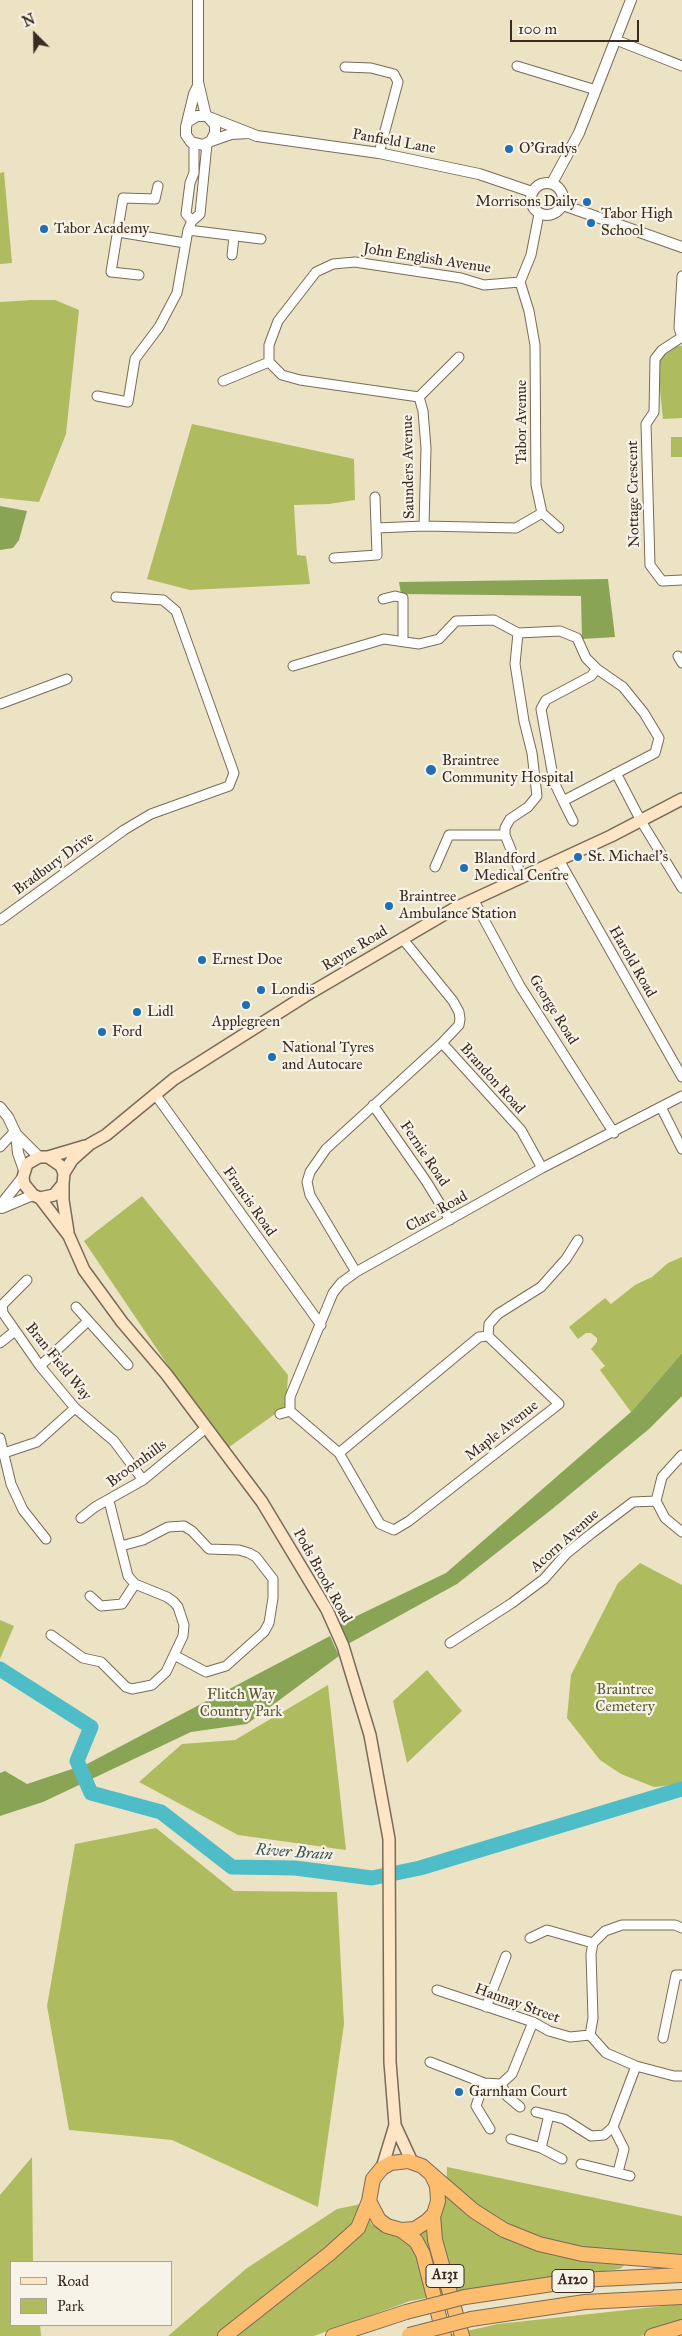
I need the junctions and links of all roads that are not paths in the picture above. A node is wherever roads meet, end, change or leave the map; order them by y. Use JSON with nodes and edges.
{"nodes":[{"id":1,"x":198,"y":0,"type":"edge"},
{"id":2,"x":631,"y":0,"type":"edge"},
{"id":3,"x":616,"y":40,"type":"junction"},
{"id":4,"x":517,"y":66,"type":"dead end"},
{"id":5,"x":682,"y":66,"type":"edge"},
{"id":6,"x":345,"y":67,"type":"dead end"},
{"id":7,"x":198,"y":86,"type":"junction"},
{"id":8,"x":596,"y":90,"type":"junction"},
{"id":9,"x":207,"y":117,"type":"junction"},
{"id":10,"x":188,"y":121,"type":"junction"},
{"id":11,"x":249,"y":133,"type":"junction"},
{"id":12,"x":209,"y":143,"type":"junction"},
{"id":13,"x":194,"y":144,"type":"junction"},
{"id":14,"x":379,"y":153,"type":"junction"},
{"id":15,"x":552,"y":183,"type":"junction"},
{"id":16,"x":158,"y":186,"type":"dead end"},
{"id":17,"x":532,"y":192,"type":"junction"},
{"id":18,"x":563,"y":205,"type":"junction"},
{"id":19,"x":539,"y":214,"type":"junction"},
{"id":20,"x":192,"y":221,"type":"junction"},
{"id":21,"x":188,"y":230,"type":"junction"},
{"id":22,"x":118,"y":232,"type":"junction"},
{"id":23,"x":234,"y":238,"type":"junction"},
{"id":24,"x":261,"y":239,"type":"dead end"},
{"id":25,"x":185,"y":243,"type":"junction"},
{"id":26,"x":682,"y":247,"type":"edge"},
{"id":27,"x":232,"y":255,"type":"dead end"},
{"id":28,"x":139,"y":275,"type":"dead end"},
{"id":29,"x":682,"y":276,"type":"edge"},
{"id":30,"x":520,"y":282,"type":"junction"},
{"id":31,"x":682,"y":337,"type":"edge"},
{"id":32,"x":459,"y":357,"type":"dead end"},
{"id":33,"x":270,"y":362,"type":"junction"},
{"id":34,"x":223,"y":381,"type":"dead end"},
{"id":35,"x":97,"y":396,"type":"dead end"},
{"id":36,"x":419,"y":397,"type":"junction"},
{"id":37,"x":375,"y":496,"type":"dead end"},
{"id":38,"x":542,"y":513,"type":"junction"},
{"id":39,"x":424,"y":526,"type":"junction"},
{"id":40,"x":377,"y":528,"type":"junction"},
{"id":41,"x":559,"y":528,"type":"dead end"},
{"id":42,"x":334,"y":558,"type":"dead end"},
{"id":43,"x":682,"y":580,"type":"edge"},
{"id":44,"x":116,"y":597,"type":"dead end"},
{"id":45,"x":383,"y":599,"type":"dead end"},
{"id":46,"x":518,"y":633,"type":"junction"},
{"id":47,"x":403,"y":642,"type":"junction"},
{"id":48,"x":293,"y":666,"type":"dead end"},
{"id":49,"x":597,"y":669,"type":"junction"},
{"id":50,"x":67,"y":678,"type":"dead end"},
{"id":51,"x":0,"y":704,"type":"edge"},
{"id":52,"x":616,"y":773,"type":"junction"},
{"id":53,"x":682,"y":799,"type":"edge"},
{"id":54,"x":563,"y":801,"type":"junction"},
{"id":55,"x":573,"y":821,"type":"dead end"},
{"id":56,"x":641,"y":821,"type":"junction"},
{"id":57,"x":504,"y":835,"type":"junction"},
{"id":58,"x":559,"y":860,"type":"junction"},
{"id":59,"x":435,"y":867,"type":"dead end"},
{"id":60,"x":522,"y":877,"type":"junction"},
{"id":61,"x":682,"y":888,"type":"edge"},
{"id":62,"x":474,"y":899,"type":"junction"},
{"id":63,"x":0,"y":920,"type":"edge"},
{"id":64,"x":402,"y":938,"type":"junction"},
{"id":65,"x":442,"y":1043,"type":"junction"},
{"id":66,"x":682,"y":1077,"type":"edge"},
{"id":67,"x":155,"y":1094,"type":"junction"},
{"id":68,"x":682,"y":1096,"type":"edge"},
{"id":69,"x":373,"y":1104,"type":"junction"},
{"id":70,"x":0,"y":1107,"type":"edge"},
{"id":71,"x":661,"y":1107,"type":"junction"},
{"id":72,"x":614,"y":1132,"type":"junction"},
{"id":73,"x":16,"y":1133,"type":"junction"},
{"id":74,"x":90,"y":1144,"type":"junction"},
{"id":75,"x":0,"y":1147,"type":"edge"},
{"id":76,"x":682,"y":1149,"type":"edge"},
{"id":77,"x":44,"y":1157,"type":"junction"},
{"id":78,"x":542,"y":1168,"type":"junction"},
{"id":79,"x":23,"y":1174,"type":"junction"},
{"id":80,"x":64,"y":1178,"type":"junction"},
{"id":81,"x":37,"y":1196,"type":"junction"},
{"id":82,"x":0,"y":1208,"type":"edge"},
{"id":83,"x":450,"y":1220,"type":"junction"},
{"id":84,"x":69,"y":1236,"type":"junction"},
{"id":85,"x":578,"y":1240,"type":"dead end"},
{"id":86,"x":356,"y":1272,"type":"junction"},
{"id":87,"x":27,"y":1280,"type":"dead end"},
{"id":88,"x":76,"y":1308,"type":"dead end"},
{"id":89,"x":88,"y":1321,"type":"junction"},
{"id":90,"x":320,"y":1326,"type":"junction"},
{"id":91,"x":15,"y":1331,"type":"junction"},
{"id":92,"x":488,"y":1336,"type":"junction"},
{"id":93,"x":0,"y":1343,"type":"edge"},
{"id":94,"x":128,"y":1365,"type":"dead end"},
{"id":95,"x":40,"y":1366,"type":"junction"},
{"id":96,"x":75,"y":1408,"type":"junction"},
{"id":97,"x":290,"y":1411,"type":"junction"},
{"id":98,"x":280,"y":1414,"type":"dead end"},
{"id":99,"x":206,"y":1428,"type":"junction"},
{"id":100,"x":0,"y":1438,"type":"edge"},
{"id":101,"x":4,"y":1453,"type":"junction"},
{"id":102,"x":338,"y":1453,"type":"junction"},
{"id":103,"x":682,"y":1455,"type":"edge"},
{"id":104,"x":143,"y":1480,"type":"junction"},
{"id":105,"x":109,"y":1501,"type":"junction"},
{"id":106,"x":656,"y":1501,"type":"junction"},
{"id":107,"x":82,"y":1518,"type":"dead end"},
{"id":108,"x":682,"y":1532,"type":"edge"},
{"id":109,"x":46,"y":1539,"type":"dead end"},
{"id":110,"x":121,"y":1546,"type":"junction"},
{"id":111,"x":135,"y":1584,"type":"junction"},
{"id":112,"x":90,"y":1596,"type":"dead end"},
{"id":113,"x":51,"y":1635,"type":"dead end"},
{"id":114,"x":450,"y":1643,"type":"dead end"},
{"id":115,"x":174,"y":1655,"type":"junction"},
{"id":116,"x":682,"y":1928,"type":"edge"},
{"id":117,"x":530,"y":1938,"type":"dead end"},
{"id":118,"x":593,"y":1943,"type":"junction"},
{"id":119,"x":506,"y":1956,"type":"dead end"},
{"id":120,"x":682,"y":1975,"type":"edge"},
{"id":121,"x":437,"y":1990,"type":"dead end"},
{"id":122,"x":486,"y":2006,"type":"junction"},
{"id":123,"x":533,"y":2022,"type":"junction"},
{"id":124,"x":590,"y":2035,"type":"junction"},
{"id":125,"x":663,"y":2038,"type":"dead end"},
{"id":126,"x":430,"y":2062,"type":"dead end"},
{"id":127,"x":636,"y":2066,"type":"junction"},
{"id":128,"x":682,"y":2076,"type":"edge"},
{"id":129,"x":484,"y":2083,"type":"junction"},
{"id":130,"x":501,"y":2084,"type":"junction"},
{"id":131,"x":520,"y":2108,"type":"dead end"},
{"id":132,"x":536,"y":2112,"type":"dead end"},
{"id":133,"x":549,"y":2115,"type":"junction"},
{"id":134,"x":394,"y":2125,"type":"junction"},
{"id":135,"x":613,"y":2127,"type":"junction"},
{"id":136,"x":490,"y":2129,"type":"dead end"},
{"id":137,"x":511,"y":2140,"type":"dead end"},
{"id":138,"x":541,"y":2148,"type":"junction"},
{"id":139,"x":562,"y":2160,"type":"dead end"},
{"id":140,"x":412,"y":2162,"type":"junction"},
{"id":141,"x":582,"y":2164,"type":"dead end"},
{"id":142,"x":382,"y":2168,"type":"junction"},
{"id":143,"x":618,"y":2172,"type":"junction"},
{"id":144,"x":432,"y":2175,"type":"junction"},
{"id":145,"x":630,"y":2176,"type":"dead end"},
{"id":146,"x":369,"y":2201,"type":"junction"},
{"id":147,"x":433,"y":2215,"type":"junction"},
{"id":148,"x":401,"y":2230,"type":"junction"},
{"id":149,"x":682,"y":2262,"type":"edge"},
{"id":150,"x":682,"y":2274,"type":"edge"},
{"id":151,"x":682,"y":2297,"type":"edge"},
{"id":152,"x":682,"y":2327,"type":"edge"},
{"id":153,"x":407,"y":2335,"type":"edge"},
{"id":154,"x":225,"y":2336,"type":"edge"},
{"id":155,"x":333,"y":2336,"type":"edge"},
{"id":156,"x":444,"y":2336,"type":"edge"},
{"id":157,"x":462,"y":2336,"type":"edge"},
{"id":158,"x":652,"y":2336,"type":"edge"}],
"edges":[{"from":1,"to":7,"type":"street"},
{"from":2,"to":3,"type":"street"},
{"from":3,"to":5,"type":"street"},
{"from":3,"to":8,"type":"street"},
{"from":4,"to":8,"type":"street"},
{"from":6,"to":14,"type":"street"},
{"from":7,"to":9,"type":"street"},
{"from":7,"to":10,"type":"street"},
{"from":8,"to":15,"type":"street"},
{"from":9,"to":10,"type":"street"},
{"from":9,"to":11,"type":"street","name":"Panfield Lane"},
{"from":9,"to":12,"type":"street"},
{"from":10,"to":13,"type":"street"},
{"from":11,"to":12,"type":"street","name":"Panfield Lane"},
{"from":11,"to":14,"type":"street","name":"Panfield Lane"},
{"from":12,"to":13,"type":"street","name":"Panfield Lane"},
{"from":12,"to":20,"type":"street"},
{"from":13,"to":20,"type":"street"},
{"from":14,"to":17,"type":"street","name":"Panfield Lane"},
{"from":15,"to":17,"type":"street"},
{"from":15,"to":18,"type":"street"},
{"from":16,"to":22,"type":"street"},
{"from":17,"to":19,"type":"street"},
{"from":18,"to":19,"type":"street"},
{"from":18,"to":26,"type":"street"},
{"from":19,"to":30,"type":"street"},
{"from":20,"to":21,"type":"street"},
{"from":21,"to":23,"type":"street"},
{"from":21,"to":25,"type":"street"},
{"from":22,"to":25,"type":"street"},
{"from":22,"to":28,"type":"street"},
{"from":23,"to":24,"type":"street"},
{"from":23,"to":27,"type":"street"},
{"from":25,"to":35,"type":"street"},
{"from":29,"to":31,"type":"street","name":"Nottage Crescent"},
{"from":30,"to":33,"type":"street","name":"John English Avenue"},
{"from":30,"to":38,"type":"street","name":"Tabor Avenue"},
{"from":31,"to":43,"type":"street","name":"Nottage Crescent"},
{"from":32,"to":36,"type":"street"},
{"from":33,"to":34,"type":"street"},
{"from":33,"to":36,"type":"street","name":"Saunders Avenue"},
{"from":36,"to":39,"type":"street","name":"Saunders Avenue"},
{"from":37,"to":40,"type":"street"},
{"from":38,"to":39,"type":"street"},
{"from":38,"to":41,"type":"street"},
{"from":39,"to":40,"type":"street","name":"Saunders Avenue"},
{"from":40,"to":42,"type":"street"},
{"from":44,"to":63,"type":"street","name":"Bradbury Drive"},
{"from":45,"to":47,"type":"street"},
{"from":46,"to":47,"type":"street"},
{"from":46,"to":49,"type":"street"},
{"from":46,"to":57,"type":"street"},
{"from":47,"to":48,"type":"street"},
{"from":49,"to":52,"type":"street"},
{"from":49,"to":54,"type":"street"},
{"from":50,"to":51,"type":"street"},
{"from":52,"to":54,"type":"street"},
{"from":52,"to":56,"type":"street"},
{"from":53,"to":56,"type":"main road","name":"Rayne Road"},
{"from":54,"to":55,"type":"street"},
{"from":56,"to":58,"type":"main road","name":"Rayne Road"},
{"from":56,"to":61,"type":"street"},
{"from":57,"to":59,"type":"street"},
{"from":57,"to":60,"type":"street"},
{"from":58,"to":60,"type":"main road","name":"Rayne Road"},
{"from":58,"to":66,"type":"street","name":"Harold Road"},
{"from":60,"to":62,"type":"main road","name":"Rayne Road"},
{"from":62,"to":64,"type":"main road","name":"Rayne Road"},
{"from":62,"to":72,"type":"street","name":"George Road"},
{"from":64,"to":65,"type":"street","name":"Brandon Road"},
{"from":64,"to":67,"type":"main road","name":"Rayne Road"},
{"from":65,"to":69,"type":"street"},
{"from":65,"to":78,"type":"street","name":"Brandon Road"},
{"from":67,"to":74,"type":"main road","name":"Rayne Road"},
{"from":67,"to":90,"type":"street","name":"Francis Road"},
{"from":68,"to":71,"type":"street","name":"Clare Road"},
{"from":69,"to":83,"type":"street","name":"Fernie Road"},
{"from":69,"to":86,"type":"street"},
{"from":70,"to":73,"type":"street"},
{"from":71,"to":72,"type":"street","name":"Clare Road"},
{"from":71,"to":76,"type":"street"},
{"from":72,"to":78,"type":"street","name":"Clare Road"},
{"from":73,"to":75,"type":"street"},
{"from":73,"to":77,"type":"street"},
{"from":73,"to":79,"type":"street"},
{"from":74,"to":77,"type":"main road","name":"Rayne Road"},
{"from":74,"to":80,"type":"main road","name":"Rayne Road"},
{"from":77,"to":79,"type":"main road","name":"Rayne Road"},
{"from":77,"to":80,"type":"main road"},
{"from":78,"to":83,"type":"street","name":"Clare Road"},
{"from":79,"to":81,"type":"main road"},
{"from":79,"to":82,"type":"street","name":"Rayne Road"},
{"from":80,"to":81,"type":"main road","name":"Rayne Road"},
{"from":80,"to":84,"type":"main road"},
{"from":81,"to":82,"type":"street","name":"Rayne Road"},
{"from":81,"to":84,"type":"main road"},
{"from":83,"to":86,"type":"street","name":"Clare Road"},
{"from":84,"to":99,"type":"main road","name":"Pods Brook Road"},
{"from":85,"to":92,"type":"street"},
{"from":86,"to":90,"type":"street","name":"Clare Road"},
{"from":87,"to":91,"type":"street","name":"Bran Field Way"},
{"from":88,"to":89,"type":"street"},
{"from":89,"to":94,"type":"street"},
{"from":89,"to":95,"type":"street"},
{"from":90,"to":97,"type":"street","name":"Clare Road"},
{"from":91,"to":93,"type":"street"},
{"from":91,"to":95,"type":"street","name":"Bran Field Way"},
{"from":92,"to":102,"type":"street"},
{"from":92,"to":102,"type":"street","name":"Maple Avenue"},
{"from":95,"to":96,"type":"street","name":"Bran Field Way"},
{"from":96,"to":101,"type":"street"},
{"from":96,"to":104,"type":"street","name":"Bran Field Way"},
{"from":97,"to":98,"type":"street"},
{"from":97,"to":102,"type":"street"},
{"from":99,"to":104,"type":"street","name":"Broomhills"},
{"from":99,"to":134,"type":"main road","name":"Pods Brook Road"},
{"from":100,"to":101,"type":"street"},
{"from":101,"to":109,"type":"street"},
{"from":103,"to":106,"type":"street"},
{"from":104,"to":105,"type":"street","name":"Broomhills"},
{"from":105,"to":107,"type":"street","name":"Broomhills"},
{"from":105,"to":110,"type":"street"},
{"from":106,"to":108,"type":"street"},
{"from":106,"to":114,"type":"street","name":"Acorn Avenue"},
{"from":110,"to":111,"type":"street"},
{"from":110,"to":115,"type":"street"},
{"from":111,"to":112,"type":"street"},
{"from":111,"to":115,"type":"street"},
{"from":113,"to":115,"type":"street"},
{"from":116,"to":118,"type":"street"},
{"from":117,"to":118,"type":"street"},
{"from":118,"to":124,"type":"street"},
{"from":119,"to":122,"type":"street"},
{"from":120,"to":125,"type":"street"},
{"from":121,"to":122,"type":"street","name":"Hannay Street"},
{"from":122,"to":123,"type":"street","name":"Hannay Street"},
{"from":123,"to":124,"type":"street","name":"Hannay Street"},
{"from":123,"to":130,"type":"street"},
{"from":124,"to":127,"type":"street"},
{"from":126,"to":129,"type":"street"},
{"from":127,"to":128,"type":"street"},
{"from":127,"to":135,"type":"street"},
{"from":129,"to":130,"type":"street"},
{"from":129,"to":136,"type":"street"},
{"from":130,"to":131,"type":"street"},
{"from":132,"to":133,"type":"street"},
{"from":133,"to":135,"type":"street"},
{"from":133,"to":138,"type":"street"},
{"from":134,"to":140,"type":"main road"},
{"from":134,"to":142,"type":"main road"},
{"from":135,"to":143,"type":"street"},
{"from":137,"to":138,"type":"street"},
{"from":138,"to":139,"type":"street"},
{"from":140,"to":142,"type":"highway"},
{"from":140,"to":144,"type":"highway"},
{"from":141,"to":143,"type":"street"},
{"from":142,"to":146,"type":"highway"},
{"from":143,"to":145,"type":"street"},
{"from":144,"to":147,"type":"highway"},
{"from":144,"to":149,"type":"highway"},
{"from":146,"to":148,"type":"highway"},
{"from":146,"to":154,"type":"highway"},
{"from":147,"to":148,"type":"highway"},
{"from":147,"to":157,"type":"highway","number":"A131"},
{"from":148,"to":156,"type":"highway","number":"A131"},
{"from":150,"to":155,"type":"highway","number":"A120","bridge":true},
{"from":151,"to":153,"type":"highway","number":"A120","bridge":true},
{"from":152,"to":158,"type":"highway"}]}
